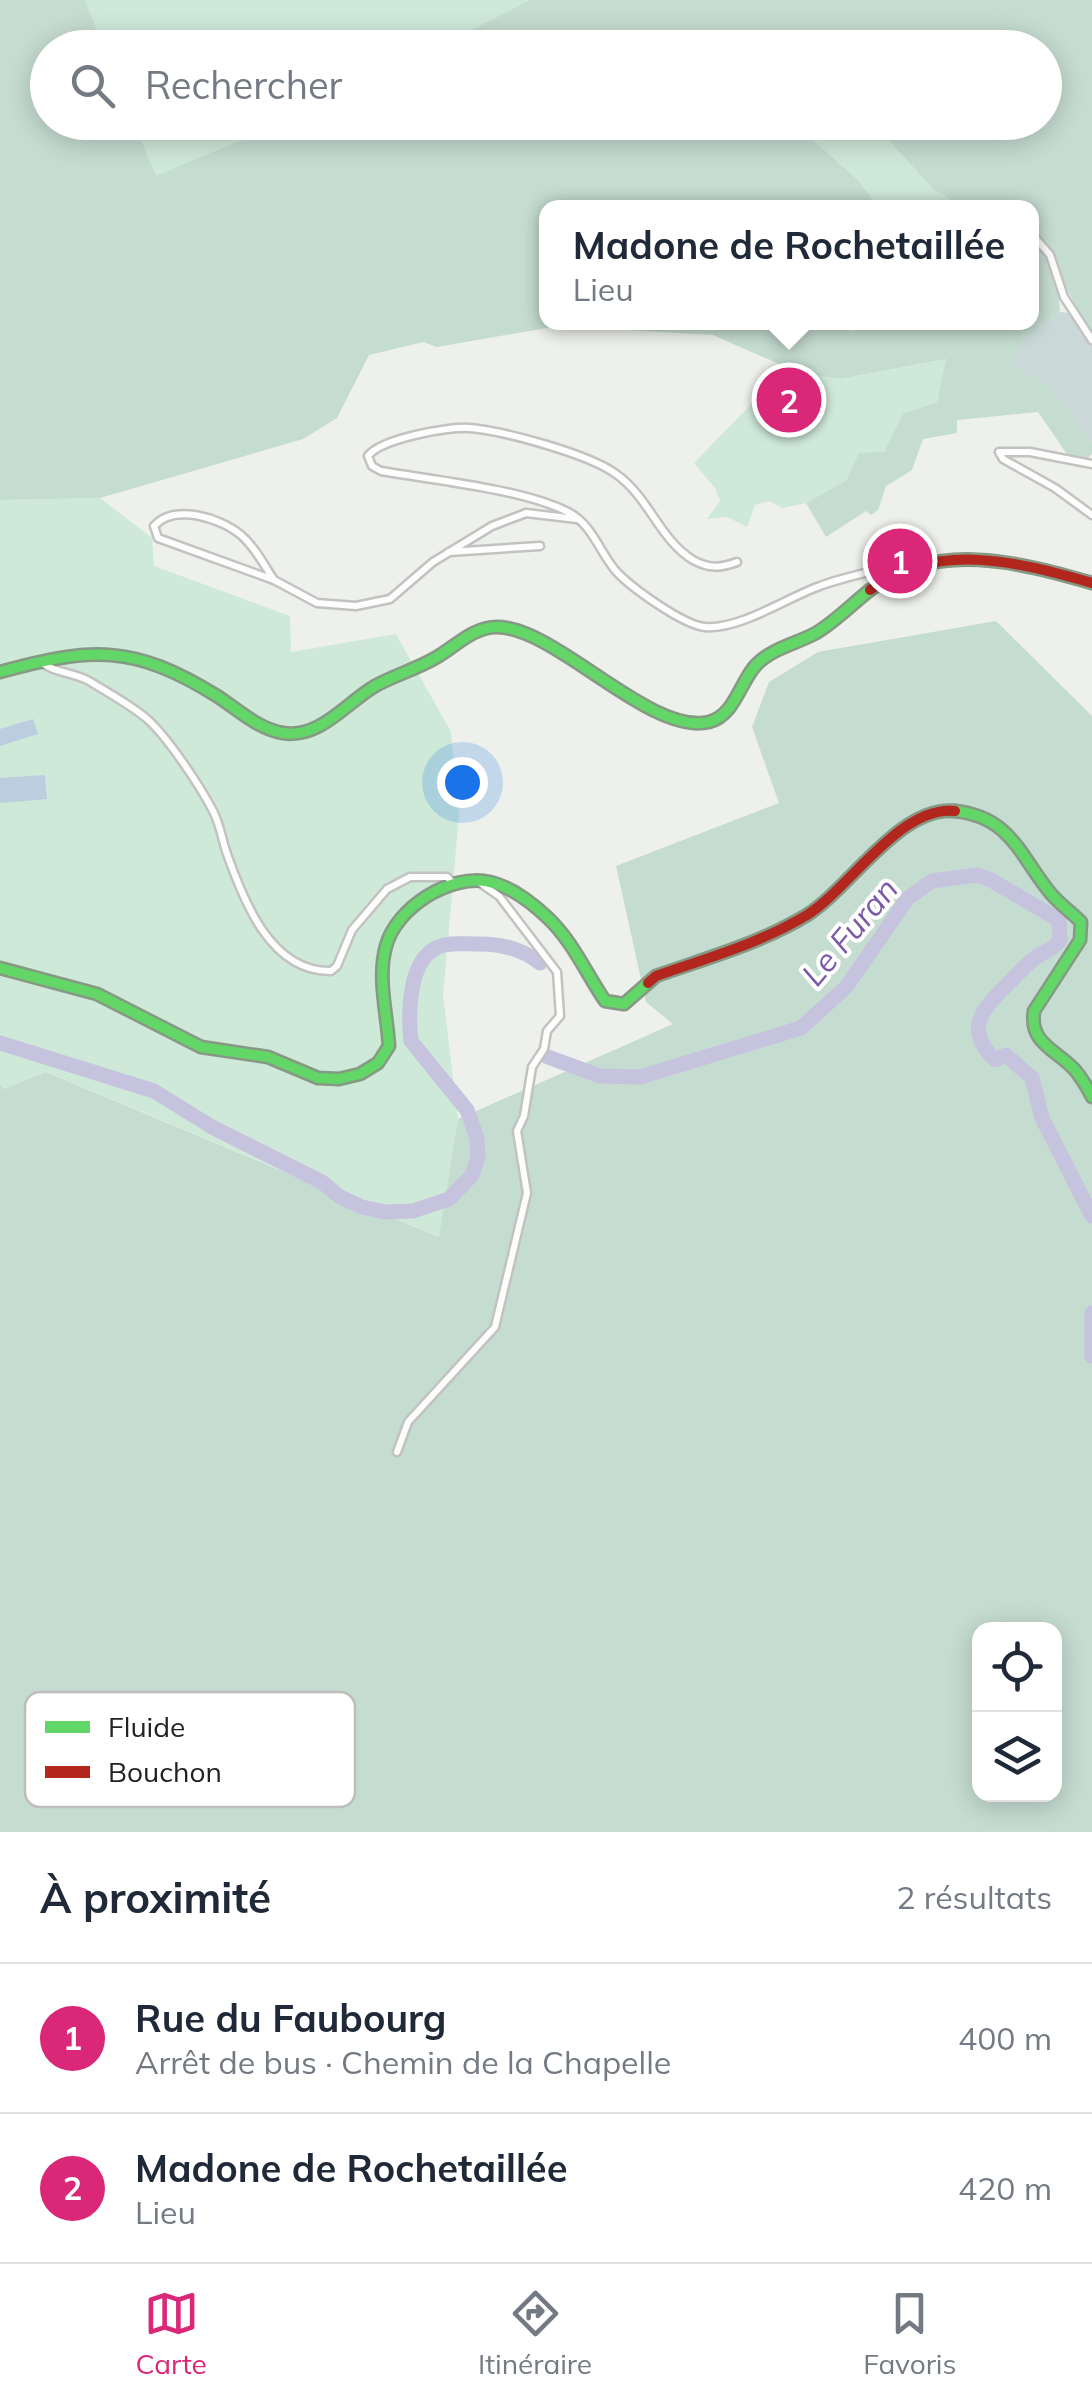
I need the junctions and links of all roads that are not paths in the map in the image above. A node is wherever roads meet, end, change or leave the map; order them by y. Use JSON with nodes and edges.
{"nodes":[{"id":1,"x":1039,"y":242,"type":"edge"},
{"id":2,"x":1092,"y":340,"type":"edge"},
{"id":3,"x":1092,"y":464,"type":"edge"},
{"id":4,"x":1092,"y":514,"type":"edge"},
{"id":5,"x":578,"y":519,"type":"junction"},
{"id":6,"x":540,"y":546,"type":"dead end"},
{"id":7,"x":448,"y":552,"type":"junction"},
{"id":8,"x":738,"y":562,"type":"dead end"},
{"id":9,"x":905,"y":570,"type":"junction"},
{"id":10,"x":274,"y":580,"type":"junction"},
{"id":11,"x":1092,"y":583,"type":"edge"},
{"id":12,"x":40,"y":662,"type":"junction"},
{"id":13,"x":0,"y":672,"type":"edge"},
{"id":14,"x":474,"y":880,"type":"junction"},
{"id":15,"x":456,"y":885,"type":"junction"},
{"id":16,"x":0,"y":968,"type":"edge"},
{"id":17,"x":1092,"y":1097,"type":"edge"},
{"id":18,"x":397,"y":1452,"type":"dead end"}],
"edges":[{"from":1,"to":2,"type":"street"},
{"from":3,"to":4,"type":"street"},
{"from":5,"to":7,"type":"street"},
{"from":5,"to":8,"type":"street"},
{"from":5,"to":9,"type":"street"},
{"from":6,"to":7,"type":"street"},
{"from":7,"to":10,"type":"street"},
{"from":9,"to":11,"type":"street"},
{"from":9,"to":12,"type":"street"},
{"from":10,"to":10,"type":"street"},
{"from":12,"to":13,"type":"street"},
{"from":12,"to":15,"type":"street"},
{"from":14,"to":15,"type":"street"},
{"from":14,"to":17,"type":"street"},
{"from":14,"to":18,"type":"street"},
{"from":15,"to":16,"type":"street"}]}
